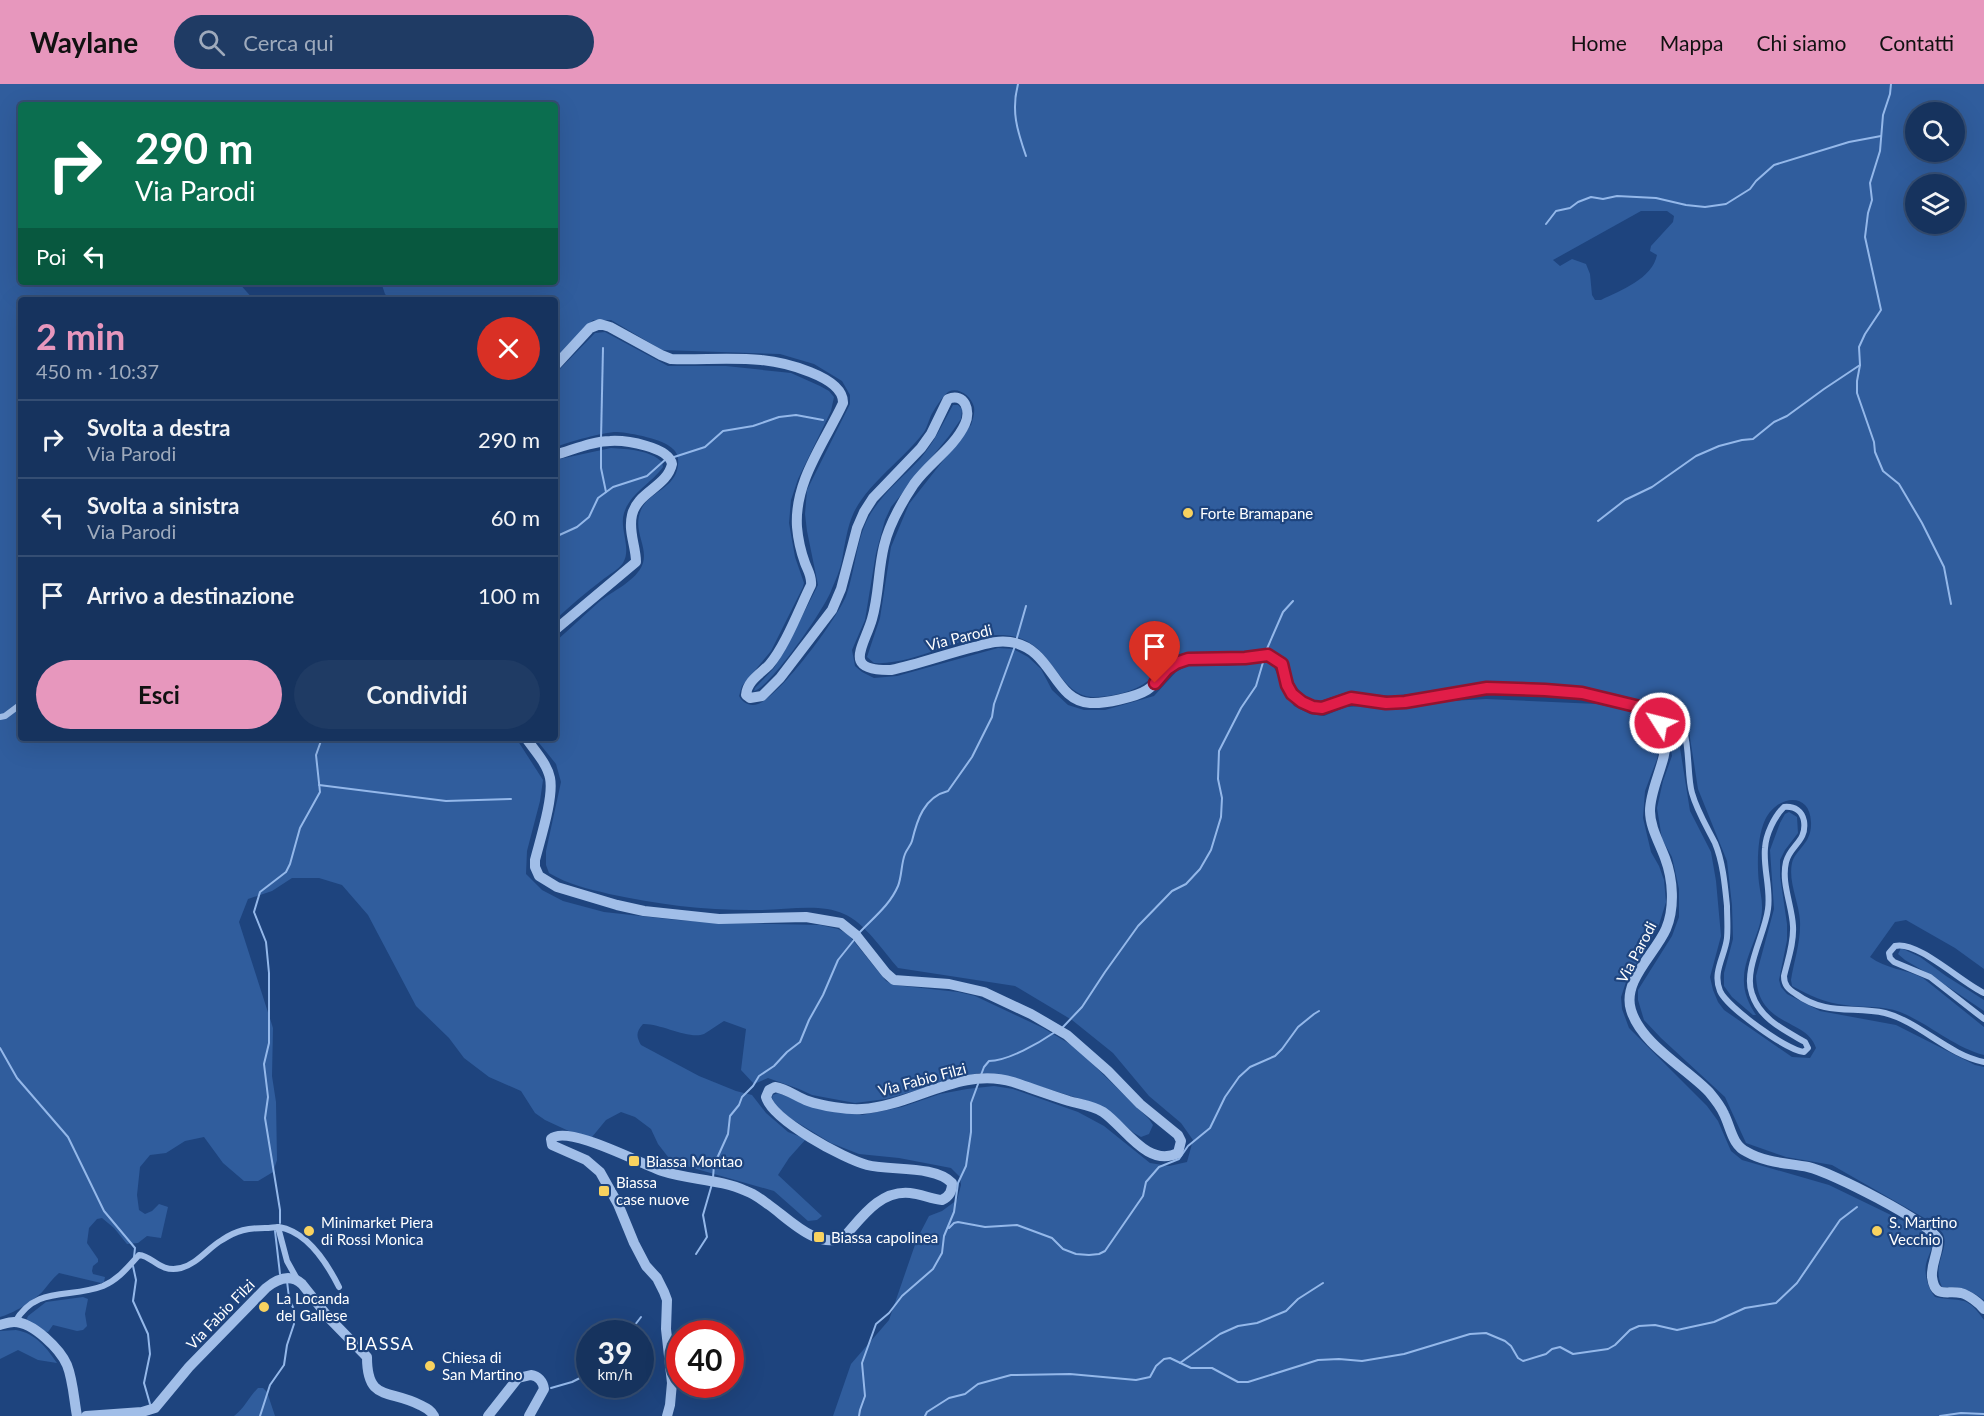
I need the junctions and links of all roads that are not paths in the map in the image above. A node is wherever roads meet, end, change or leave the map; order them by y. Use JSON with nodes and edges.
{"nodes":[{"id":1,"x":558,"y":363,"type":"edge"},
{"id":2,"x":558,"y":454,"type":"edge"},
{"id":3,"x":558,"y":627,"type":"edge"},
{"id":4,"x":18,"y":706,"type":"edge"},
{"id":5,"x":1650,"y":711,"type":"junction"},
{"id":6,"x":0,"y":717,"type":"edge"},
{"id":7,"x":528,"y":741,"type":"edge"},
{"id":8,"x":1984,"y":993,"type":"edge"},
{"id":9,"x":1984,"y":1019,"type":"edge"},
{"id":10,"x":1984,"y":1062,"type":"edge"},
{"id":11,"x":278,"y":1227,"type":"junction"},
{"id":12,"x":297,"y":1279,"type":"junction"},
{"id":13,"x":339,"y":1287,"type":"dead end"},
{"id":14,"x":1984,"y":1310,"type":"edge"},
{"id":15,"x":15,"y":1322,"type":"junction"},
{"id":16,"x":0,"y":1325,"type":"edge"},
{"id":17,"x":77,"y":1416,"type":"edge"},
{"id":18,"x":86,"y":1416,"type":"edge"},
{"id":19,"x":434,"y":1416,"type":"edge"},
{"id":20,"x":488,"y":1416,"type":"edge"},
{"id":21,"x":529,"y":1416,"type":"edge"},
{"id":22,"x":667,"y":1416,"type":"edge"}],
"edges":[{"from":1,"to":5,"type":"street","name":"Via Parodi"},
{"from":2,"to":3,"type":"street"},
{"from":4,"to":6,"type":"street"},
{"from":5,"to":10,"type":"street"},
{"from":5,"to":14,"type":"street","name":"Via Parodi"},
{"from":7,"to":22,"type":"street","name":"Via Fabio Filzi"},
{"from":8,"to":9,"type":"street"},
{"from":11,"to":12,"type":"street"},
{"from":11,"to":13,"type":"street"},
{"from":11,"to":15,"type":"street"},
{"from":12,"to":18,"type":"street","name":"Via Fabio Filzi"},
{"from":12,"to":19,"type":"street"},
{"from":15,"to":16,"type":"street"},
{"from":15,"to":17,"type":"street"},
{"from":20,"to":21,"type":"street"}]}
